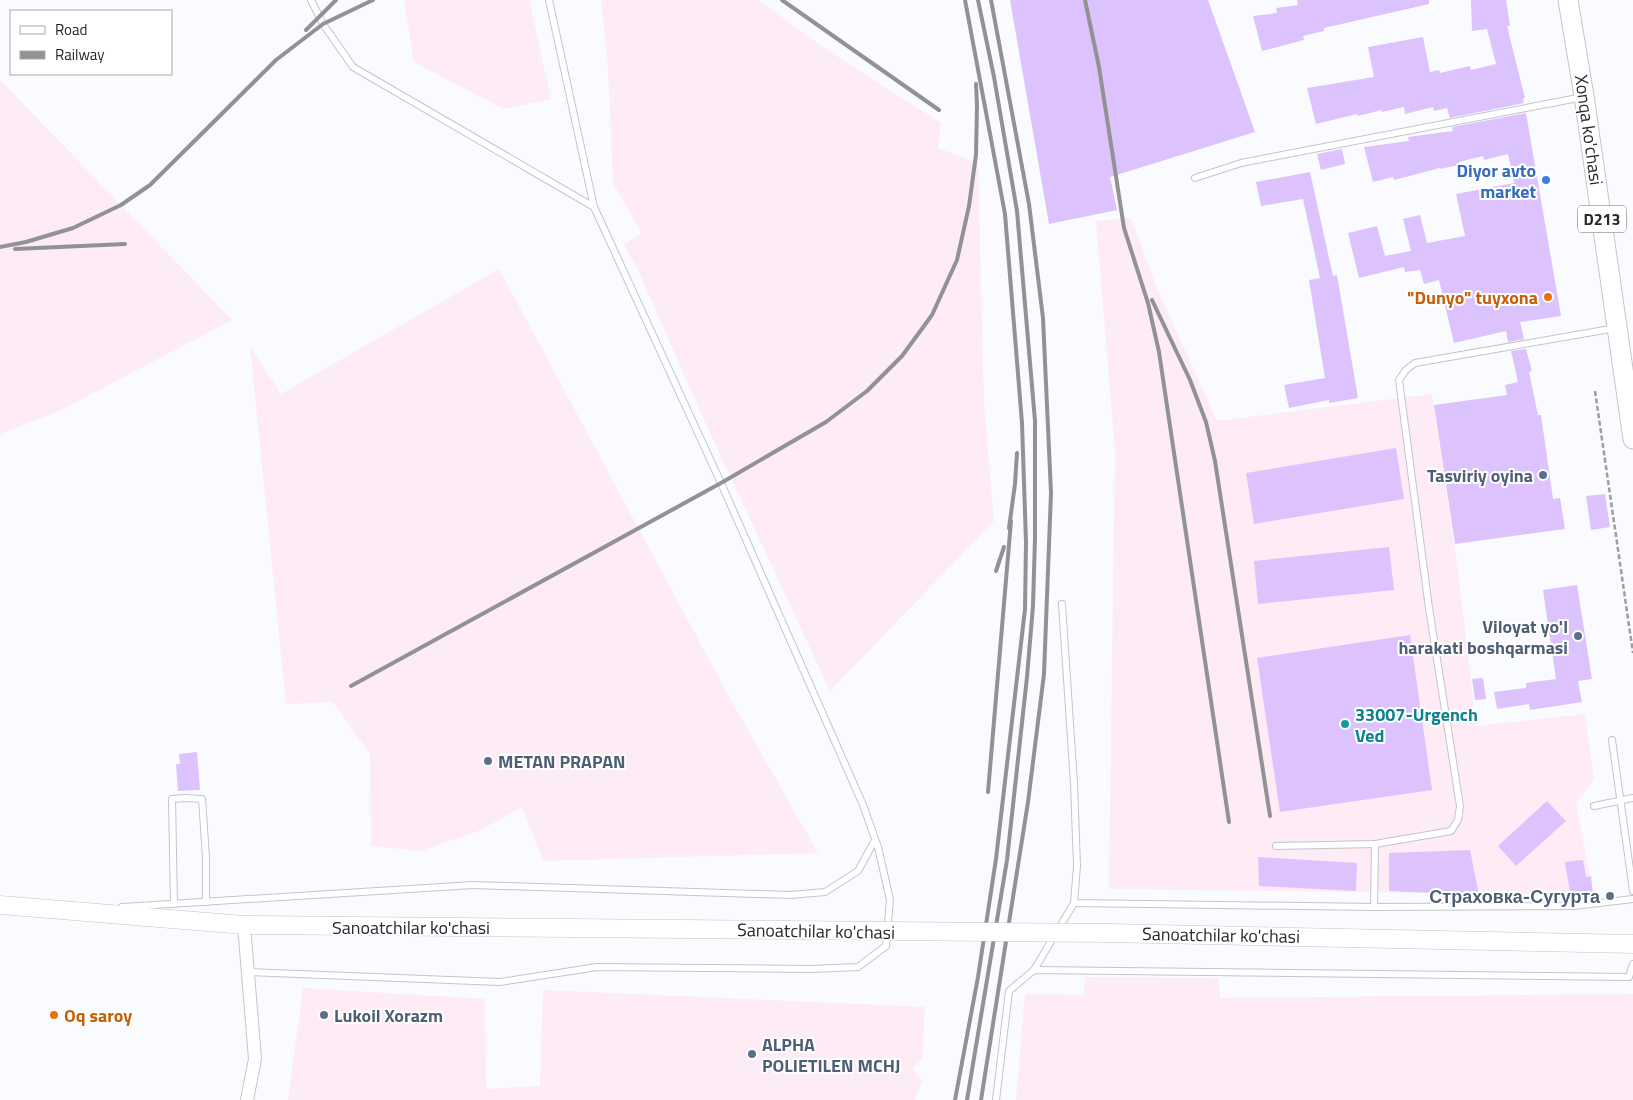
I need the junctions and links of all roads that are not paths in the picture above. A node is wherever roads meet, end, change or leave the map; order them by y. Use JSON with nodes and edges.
{"nodes":[{"id":1,"x":310,"y":0,"type":"edge"},
{"id":2,"x":550,"y":0,"type":"edge"},
{"id":3,"x":1568,"y":0,"type":"edge"},
{"id":4,"x":1584,"y":96,"type":"junction"},
{"id":5,"x":1195,"y":178,"type":"dead end"},
{"id":6,"x":594,"y":207,"type":"junction"},
{"id":7,"x":1617,"y":327,"type":"junction"},
{"id":8,"x":1633,"y":439,"type":"edge"},
{"id":9,"x":1062,"y":604,"type":"dead end"},
{"id":10,"x":1612,"y":740,"type":"dead end"},
{"id":11,"x":1633,"y":798,"type":"edge"},
{"id":12,"x":1621,"y":801,"type":"junction"},
{"id":13,"x":1594,"y":806,"type":"dead end"},
{"id":14,"x":875,"y":840,"type":"junction"},
{"id":15,"x":1375,"y":844,"type":"junction"},
{"id":16,"x":1276,"y":846,"type":"dead end"},
{"id":17,"x":1633,"y":891,"type":"edge"},
{"id":18,"x":1633,"y":899,"type":"edge"},
{"id":19,"x":206,"y":902,"type":"junction"},
{"id":20,"x":1074,"y":903,"type":"junction"},
{"id":21,"x":174,"y":904,"type":"junction"},
{"id":22,"x":0,"y":905,"type":"edge"},
{"id":23,"x":1374,"y":907,"type":"junction"},
{"id":24,"x":65,"y":911,"type":"junction"},
{"id":25,"x":244,"y":925,"type":"junction"},
{"id":26,"x":1633,"y":944,"type":"edge"},
{"id":27,"x":1633,"y":964,"type":"edge"},
{"id":28,"x":1034,"y":970,"type":"junction"},
{"id":29,"x":249,"y":972,"type":"junction"},
{"id":30,"x":247,"y":1100,"type":"edge"},
{"id":31,"x":996,"y":1100,"type":"edge"}],
"edges":[{"from":1,"to":6,"type":"lane"},
{"from":2,"to":6,"type":"lane"},
{"from":3,"to":4,"type":"main road","name":"Xonqa ko'chasi","number":"D213"},
{"from":4,"to":5,"type":"lane"},
{"from":4,"to":7,"type":"main road","name":"Xonqa ko'chasi","number":"D213"},
{"from":6,"to":14,"type":"lane"},
{"from":7,"to":8,"type":"main road","name":"Xonqa ko'chasi","number":"D213"},
{"from":7,"to":15,"type":"lane"},
{"from":9,"to":20,"type":"lane"},
{"from":10,"to":12,"type":"lane"},
{"from":11,"to":12,"type":"lane"},
{"from":12,"to":13,"type":"lane"},
{"from":12,"to":17,"type":"lane"},
{"from":14,"to":19,"type":"lane"},
{"from":14,"to":29,"type":"lane"},
{"from":15,"to":16,"type":"lane"},
{"from":15,"to":23,"type":"lane"},
{"from":18,"to":23,"type":"lane"},
{"from":19,"to":21,"type":"lane"},
{"from":19,"to":21,"type":"lane"},
{"from":20,"to":23,"type":"lane"},
{"from":20,"to":28,"type":"lane"},
{"from":21,"to":24,"type":"lane"},
{"from":22,"to":24,"type":"main road","name":"Sanoatchilar ko'chasi"},
{"from":24,"to":25,"type":"main road","name":"Sanoatchilar ko'chasi"},
{"from":25,"to":26,"type":"main road","name":"Sanoatchilar ko'chasi","bridge":true},
{"from":25,"to":29,"type":"street"},
{"from":27,"to":28,"type":"lane"},
{"from":28,"to":31,"type":"lane"},
{"from":29,"to":30,"type":"street"}]}
